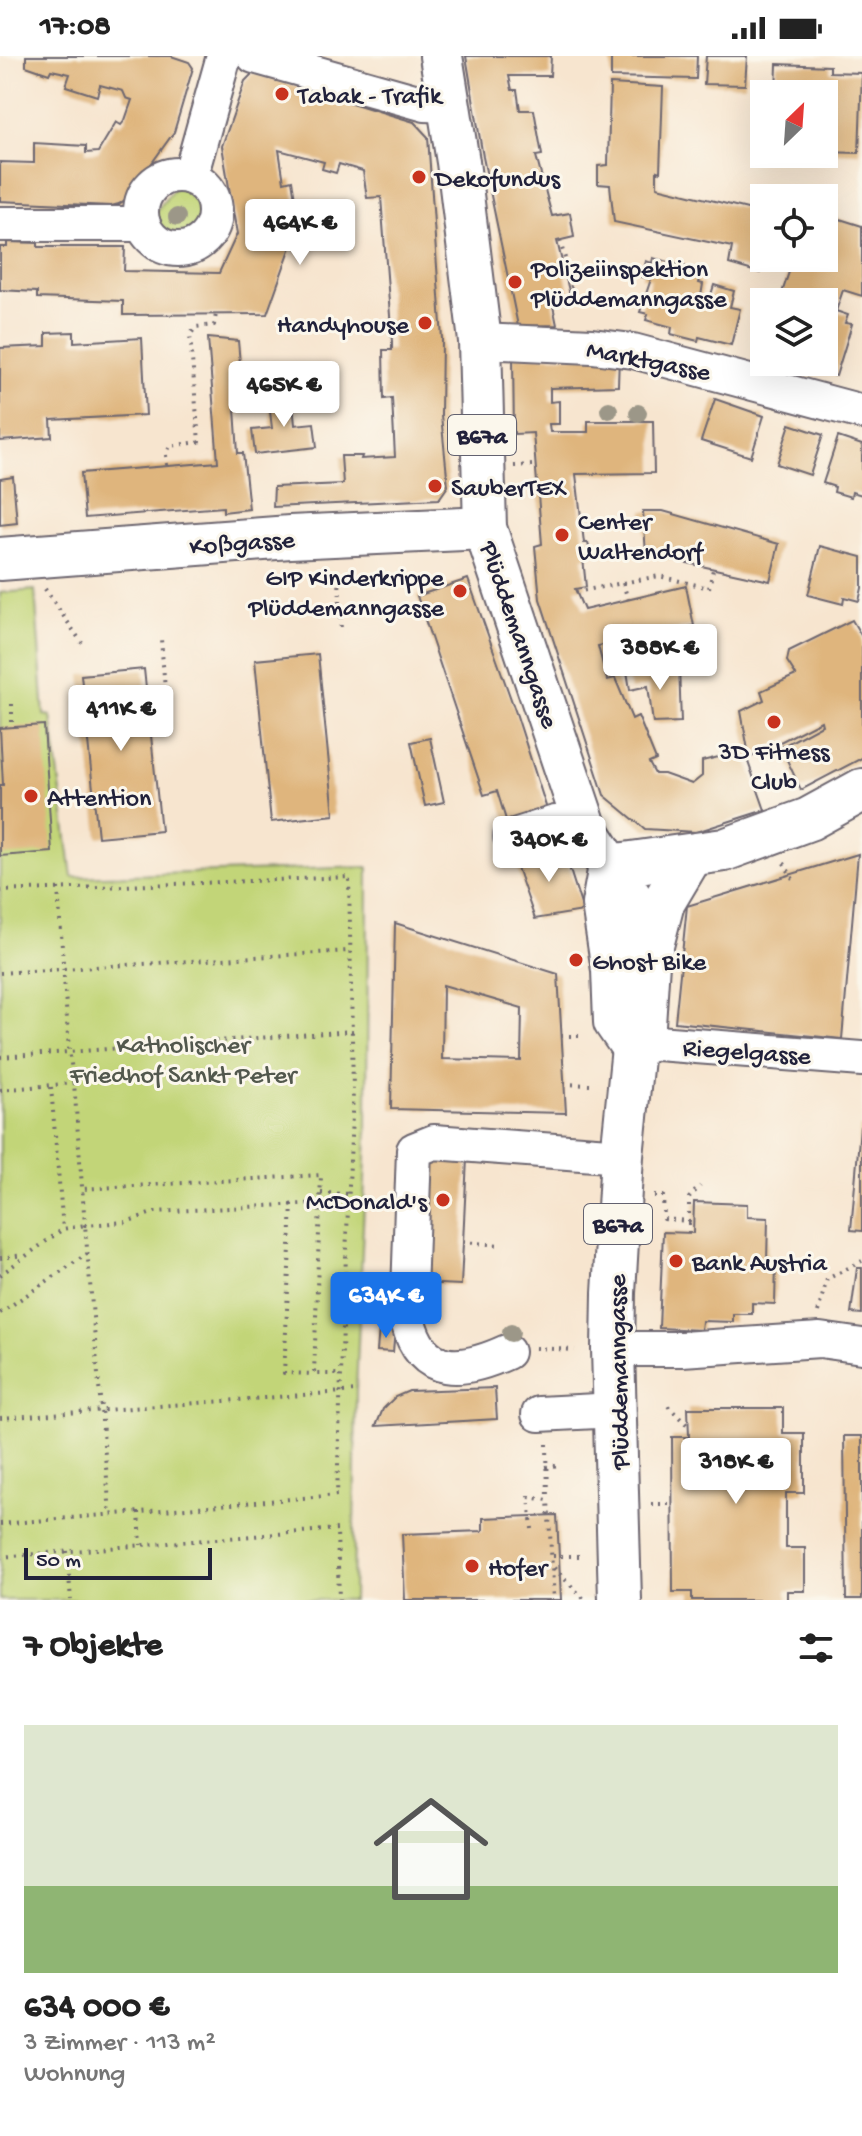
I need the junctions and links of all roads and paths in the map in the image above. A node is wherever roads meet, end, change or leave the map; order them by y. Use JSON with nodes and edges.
{"nodes":[{"id":1,"x":224,"y":56,"type":"edge"},
{"id":2,"x":254,"y":56,"type":"edge"},
{"id":3,"x":441,"y":56,"type":"edge"},
{"id":4,"x":448,"y":105,"type":"junction"},
{"id":5,"x":190,"y":177,"type":"junction"},
{"id":6,"x":0,"y":224,"type":"edge"},
{"id":7,"x":143,"y":224,"type":"junction"},
{"id":8,"x":560,"y":241,"type":"dead end"},
{"id":9,"x":569,"y":288,"type":"dead end"},
{"id":10,"x":216,"y":314,"type":"dead end"},
{"id":11,"x":480,"y":341,"type":"junction"},
{"id":12,"x":862,"y":412,"type":"edge"},
{"id":13,"x":167,"y":465,"type":"dead end"},
{"id":14,"x":534,"y":465,"type":"dead end"},
{"id":15,"x":512,"y":466,"type":"dead end"},
{"id":16,"x":485,"y":528,"type":"junction"},
{"id":17,"x":0,"y":559,"type":"edge"},
{"id":18,"x":713,"y":569,"type":"dead end"},
{"id":19,"x":339,"y":577,"type":"dead end"},
{"id":20,"x":41,"y":581,"type":"dead end"},
{"id":21,"x":623,"y":583,"type":"junction"},
{"id":22,"x":576,"y":592,"type":"dead end"},
{"id":23,"x":628,"y":600,"type":"dead end"},
{"id":24,"x":341,"y":633,"type":"dead end"},
{"id":25,"x":161,"y":639,"type":"dead end"},
{"id":26,"x":82,"y":643,"type":"dead end"},
{"id":27,"x":12,"y":704,"type":"dead end"},
{"id":28,"x":12,"y":728,"type":"dead end"},
{"id":29,"x":150,"y":729,"type":"dead end"},
{"id":30,"x":862,"y":790,"type":"edge"},
{"id":31,"x":555,"y":823,"type":"dead end"},
{"id":32,"x":511,"y":837,"type":"dead end"},
{"id":33,"x":691,"y":856,"type":"junction"},
{"id":34,"x":782,"y":861,"type":"dead end"},
{"id":35,"x":610,"y":866,"type":"junction"},
{"id":36,"x":794,"y":881,"type":"dead end"},
{"id":37,"x":58,"y":888,"type":"junction"},
{"id":38,"x":0,"y":891,"type":"edge"},
{"id":39,"x":350,"y":951,"type":"junction"},
{"id":40,"x":648,"y":963,"type":"junction"},
{"id":41,"x":63,"y":969,"type":"junction"},
{"id":42,"x":0,"y":973,"type":"edge"},
{"id":43,"x":353,"y":1031,"type":"junction"},
{"id":44,"x":561,"y":1036,"type":"dead end"},
{"id":45,"x":588,"y":1036,"type":"dead end"},
{"id":46,"x":633,"y":1048,"type":"junction"},
{"id":47,"x":69,"y":1051,"type":"junction"},
{"id":48,"x":0,"y":1057,"type":"edge"},
{"id":49,"x":862,"y":1059,"type":"edge"},
{"id":50,"x":74,"y":1083,"type":"junction"},
{"id":51,"x":564,"y":1084,"type":"dead end"},
{"id":52,"x":590,"y":1085,"type":"dead end"},
{"id":53,"x":51,"y":1087,"type":"junction"},
{"id":54,"x":0,"y":1090,"type":"edge"},
{"id":55,"x":622,"y":1156,"type":"junction"},
{"id":56,"x":700,"y":1186,"type":"dead end"},
{"id":57,"x":82,"y":1189,"type":"junction"},
{"id":58,"x":321,"y":1193,"type":"junction"},
{"id":59,"x":349,"y":1194,"type":"junction"},
{"id":60,"x":650,"y":1196,"type":"dead end"},
{"id":61,"x":321,"y":1203,"type":"junction"},
{"id":62,"x":292,"y":1204,"type":"junction"},
{"id":63,"x":691,"y":1221,"type":"junction"},
{"id":64,"x":85,"y":1225,"type":"junction"},
{"id":65,"x":63,"y":1229,"type":"junction"},
{"id":66,"x":689,"y":1233,"type":"dead end"},
{"id":67,"x":463,"y":1242,"type":"dead end"},
{"id":68,"x":500,"y":1245,"type":"dead end"},
{"id":69,"x":26,"y":1254,"type":"junction"},
{"id":70,"x":87,"y":1254,"type":"junction"},
{"id":71,"x":0,"y":1258,"type":"edge"},
{"id":72,"x":862,"y":1261,"type":"edge"},
{"id":73,"x":0,"y":1275,"type":"edge"},
{"id":74,"x":0,"y":1313,"type":"edge"},
{"id":75,"x":783,"y":1342,"type":"junction"},
{"id":76,"x":862,"y":1346,"type":"edge"},
{"id":77,"x":594,"y":1349,"type":"junction"},
{"id":78,"x":520,"y":1350,"type":"joint"},
{"id":79,"x":314,"y":1374,"type":"junction"},
{"id":80,"x":341,"y":1374,"type":"junction"},
{"id":81,"x":356,"y":1391,"type":"dead end"},
{"id":82,"x":340,"y":1392,"type":"junction"},
{"id":83,"x":668,"y":1406,"type":"dead end"},
{"id":84,"x":101,"y":1410,"type":"junction"},
{"id":85,"x":616,"y":1410,"type":"junction"},
{"id":86,"x":539,"y":1414,"type":"dead end"},
{"id":87,"x":0,"y":1418,"type":"edge"},
{"id":88,"x":688,"y":1426,"type":"dead end"},
{"id":89,"x":559,"y":1442,"type":"dead end"},
{"id":90,"x":559,"y":1465,"type":"dead end"},
{"id":91,"x":546,"y":1467,"type":"junction"},
{"id":92,"x":548,"y":1500,"type":"junction"},
{"id":93,"x":648,"y":1504,"type":"dead end"},
{"id":94,"x":672,"y":1504,"type":"dead end"},
{"id":95,"x":139,"y":1512,"type":"junction"},
{"id":96,"x":110,"y":1514,"type":"junction"},
{"id":97,"x":0,"y":1524,"type":"edge"},
{"id":98,"x":532,"y":1529,"type":"dead end"},
{"id":99,"x":141,"y":1545,"type":"junction"},
{"id":100,"x":67,"y":1551,"type":"junction"},
{"id":101,"x":552,"y":1556,"type":"junction"},
{"id":102,"x":582,"y":1556,"type":"dead end"},
{"id":103,"x":0,"y":1557,"type":"edge"},
{"id":104,"x":553,"y":1566,"type":"junction"},
{"id":105,"x":71,"y":1600,"type":"edge"},
{"id":106,"x":339,"y":1600,"type":"edge"},
{"id":107,"x":554,"y":1600,"type":"edge"},
{"id":108,"x":585,"y":1600,"type":"edge"},
{"id":109,"x":620,"y":1600,"type":"edge"}],
"edges":[{"from":1,"to":5,"type":"street"},
{"from":2,"to":4,"type":"street"},
{"from":3,"to":4,"type":"main road","name":"Plüddemanngasse","number":"B67a"},
{"from":4,"to":11,"type":"main road","name":"Plüddemanngasse","number":"B67a"},
{"from":5,"to":7,"type":"street"},
{"from":5,"to":7,"type":"street"},
{"from":6,"to":7,"type":"street"},
{"from":8,"to":9,"type":"path"},
{"from":10,"to":13,"type":"path"},
{"from":11,"to":12,"type":"street","name":"Marktgasse"},
{"from":11,"to":16,"type":"main road","name":"Plüddemanngasse","number":"B67a"},
{"from":14,"to":15,"type":"path"},
{"from":16,"to":17,"type":"main road","name":"Koßgasse"},
{"from":16,"to":35,"type":"main road","name":"Plüddemanngasse","number":"B67a"},
{"from":18,"to":21,"type":"path"},
{"from":19,"to":24,"type":"path"},
{"from":20,"to":26,"type":"path"},
{"from":21,"to":22,"type":"path"},
{"from":21,"to":23,"type":"path"},
{"from":25,"to":29,"type":"path"},
{"from":27,"to":28,"type":"path"},
{"from":30,"to":33,"type":"main road"},
{"from":31,"to":32,"type":"street"},
{"from":33,"to":35,"type":"main road"},
{"from":33,"to":40,"type":"main road"},
{"from":34,"to":36,"type":"path"},
{"from":35,"to":40,"type":"main road","name":"Plüddemanngasse","number":"B67a"},
{"from":35,"to":46,"type":"main road"},
{"from":37,"to":38,"type":"path"},
{"from":37,"to":39,"type":"path"},
{"from":37,"to":41,"type":"path"},
{"from":39,"to":41,"type":"path"},
{"from":39,"to":43,"type":"path"},
{"from":40,"to":46,"type":"main road","name":"Plüddemanngasse","number":"B67a"},
{"from":41,"to":42,"type":"path"},
{"from":41,"to":47,"type":"path"},
{"from":43,"to":47,"type":"path"},
{"from":43,"to":59,"type":"path"},
{"from":44,"to":45,"type":"path"},
{"from":46,"to":49,"type":"street","name":"Riegelgasse"},
{"from":46,"to":55,"type":"main road","name":"Plüddemanngasse","number":"B67a"},
{"from":47,"to":48,"type":"path"},
{"from":47,"to":50,"type":"path"},
{"from":50,"to":53,"type":"path"},
{"from":50,"to":57,"type":"path"},
{"from":51,"to":52,"type":"path"},
{"from":53,"to":54,"type":"path"},
{"from":53,"to":65,"type":"path"},
{"from":55,"to":77,"type":"main road","name":"Plüddemanngasse","number":"B67a"},
{"from":55,"to":78,"type":"street"},
{"from":56,"to":63,"type":"path"},
{"from":57,"to":58,"type":"path"},
{"from":57,"to":64,"type":"path"},
{"from":58,"to":59,"type":"path"},
{"from":58,"to":61,"type":"path"},
{"from":59,"to":80,"type":"path"},
{"from":60,"to":63,"type":"path"},
{"from":61,"to":62,"type":"path"},
{"from":61,"to":79,"type":"path"},
{"from":62,"to":64,"type":"path"},
{"from":62,"to":79,"type":"path"},
{"from":63,"to":66,"type":"path"},
{"from":64,"to":65,"type":"path"},
{"from":64,"to":70,"type":"path"},
{"from":65,"to":69,"type":"path"},
{"from":67,"to":68,"type":"path"},
{"from":69,"to":71,"type":"path"},
{"from":69,"to":73,"type":"path"},
{"from":70,"to":74,"type":"path"},
{"from":70,"to":84,"type":"path"},
{"from":72,"to":75,"type":"path"},
{"from":75,"to":76,"type":"street"},
{"from":75,"to":77,"type":"street"},
{"from":77,"to":78,"type":"path"},
{"from":77,"to":85,"type":"main road","name":"Plüddemanngasse","number":"B67a"},
{"from":79,"to":80,"type":"path"},
{"from":80,"to":82,"type":"path"},
{"from":81,"to":82,"type":"path"},
{"from":82,"to":84,"type":"path"},
{"from":82,"to":95,"type":"path"},
{"from":83,"to":88,"type":"path"},
{"from":84,"to":87,"type":"path"},
{"from":84,"to":96,"type":"path"},
{"from":85,"to":86,"type":"street"},
{"from":85,"to":109,"type":"main road","name":"Plüddemanngasse","number":"B67a"},
{"from":89,"to":91,"type":"path"},
{"from":90,"to":91,"type":"path"},
{"from":91,"to":92,"type":"path"},
{"from":92,"to":98,"type":"path"},
{"from":92,"to":101,"type":"path"},
{"from":93,"to":94,"type":"path"},
{"from":95,"to":96,"type":"path"},
{"from":95,"to":99,"type":"path"},
{"from":96,"to":97,"type":"path"},
{"from":99,"to":100,"type":"path"},
{"from":99,"to":106,"type":"path"},
{"from":100,"to":103,"type":"path"},
{"from":100,"to":105,"type":"path"},
{"from":101,"to":102,"type":"path"},
{"from":101,"to":104,"type":"path"},
{"from":104,"to":107,"type":"path"},
{"from":104,"to":108,"type":"path"}]}
